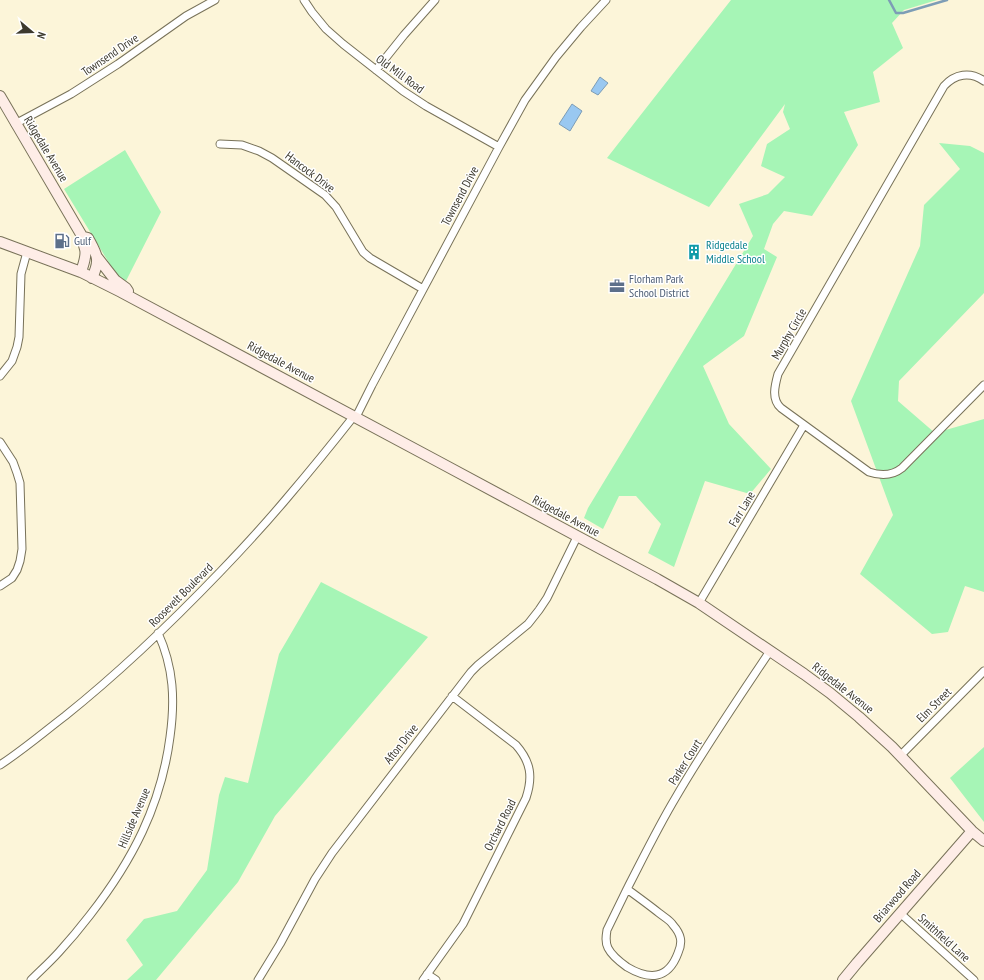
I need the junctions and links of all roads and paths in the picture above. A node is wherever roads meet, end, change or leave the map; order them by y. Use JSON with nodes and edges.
{"nodes":[{"id":1,"x":215,"y":0,"type":"edge"},
{"id":2,"x":304,"y":0,"type":"edge"},
{"id":3,"x":435,"y":0,"type":"edge"},
{"id":4,"x":606,"y":0,"type":"edge"},
{"id":5,"x":376,"y":70,"type":"junction"},
{"id":6,"x":984,"y":81,"type":"edge"},
{"id":7,"x":0,"y":96,"type":"edge"},
{"id":8,"x":15,"y":124,"type":"junction"},
{"id":9,"x":220,"y":144,"type":"dead end"},
{"id":10,"x":499,"y":147,"type":"junction"},
{"id":11,"x":82,"y":236,"type":"junction"},
{"id":12,"x":0,"y":242,"type":"edge"},
{"id":13,"x":27,"y":252,"type":"junction"},
{"id":14,"x":97,"y":257,"type":"junction"},
{"id":15,"x":81,"y":272,"type":"junction"},
{"id":16,"x":92,"y":278,"type":"junction"},
{"id":17,"x":423,"y":289,"type":"junction"},
{"id":18,"x":132,"y":297,"type":"junction"},
{"id":19,"x":0,"y":376,"type":"edge"},
{"id":20,"x":984,"y":385,"type":"edge"},
{"id":21,"x":355,"y":417,"type":"junction"},
{"id":22,"x":804,"y":425,"type":"junction"},
{"id":23,"x":0,"y":442,"type":"edge"},
{"id":24,"x":577,"y":537,"type":"junction"},
{"id":25,"x":0,"y":586,"type":"edge"},
{"id":26,"x":699,"y":603,"type":"junction"},
{"id":27,"x":158,"y":634,"type":"junction"},
{"id":28,"x":770,"y":650,"type":"junction"},
{"id":29,"x":984,"y":671,"type":"edge"},
{"id":30,"x":452,"y":696,"type":"junction"},
{"id":31,"x":901,"y":755,"type":"junction"},
{"id":32,"x":0,"y":765,"type":"edge"},
{"id":33,"x":972,"y":831,"type":"junction"},
{"id":34,"x":984,"y":841,"type":"edge"},
{"id":35,"x":627,"y":889,"type":"junction"},
{"id":36,"x":900,"y":913,"type":"junction"},
{"id":37,"x":427,"y":974,"type":"junction"},
{"id":38,"x":31,"y":980,"type":"edge"},
{"id":39,"x":258,"y":980,"type":"edge"},
{"id":40,"x":423,"y":980,"type":"edge"},
{"id":41,"x":436,"y":980,"type":"edge"},
{"id":42,"x":843,"y":980,"type":"edge"},
{"id":43,"x":974,"y":980,"type":"edge"}],
"edges":[{"from":1,"to":8,"type":"street","name":"Townsend Drive"},
{"from":2,"to":5,"type":"street","name":"Old Mill Road"},
{"from":3,"to":5,"type":"street"},
{"from":4,"to":10,"type":"street","name":"Townsend Drive"},
{"from":5,"to":10,"type":"street","name":"Old Mill Road"},
{"from":6,"to":22,"type":"street","name":"Murphy Circle"},
{"from":7,"to":8,"type":"main road","name":"Ridgedale Avenue"},
{"from":8,"to":11,"type":"main road","name":"Ridgedale Avenue"},
{"from":9,"to":17,"type":"street","name":"Hancock Drive"},
{"from":10,"to":17,"type":"street","name":"Townsend Drive"},
{"from":11,"to":14,"type":"main road","name":"Ridgedale Avenue"},
{"from":11,"to":15,"type":"main road","name":"Ridgedale Avenue"},
{"from":12,"to":13,"type":"main road"},
{"from":13,"to":15,"type":"main road"},
{"from":13,"to":19,"type":"street"},
{"from":14,"to":16,"type":"main road"},
{"from":14,"to":18,"type":"main road","name":"Ridgedale Avenue"},
{"from":15,"to":16,"type":"main road","name":"Ridgedale Avenue"},
{"from":16,"to":18,"type":"main road","name":"Ridgedale Avenue"},
{"from":17,"to":21,"type":"street","name":"Townsend Drive"},
{"from":18,"to":21,"type":"main road","name":"Ridgedale Avenue"},
{"from":20,"to":22,"type":"street","name":"Murphy Circle"},
{"from":21,"to":24,"type":"main road","name":"Ridgedale Avenue"},
{"from":21,"to":27,"type":"street","name":"Roosevelt Boulevard"},
{"from":22,"to":26,"type":"street","name":"Farr Lane"},
{"from":23,"to":25,"type":"street"},
{"from":24,"to":26,"type":"main road","name":"Ridgedale Avenue"},
{"from":24,"to":30,"type":"street","name":"Afton Drive"},
{"from":26,"to":28,"type":"main road","name":"Ridgedale Avenue"},
{"from":27,"to":32,"type":"street","name":"Roosevelt Boulevard"},
{"from":27,"to":38,"type":"street","name":"Hillside Avenue"},
{"from":28,"to":31,"type":"main road","name":"Ridgedale Avenue"},
{"from":28,"to":35,"type":"street","name":"Parker Court"},
{"from":29,"to":31,"type":"street","name":"Elm Street"},
{"from":30,"to":37,"type":"street","name":"Orchard Road"},
{"from":30,"to":39,"type":"street","name":"Afton Drive"},
{"from":31,"to":33,"type":"main road","name":"Ridgedale Avenue"},
{"from":33,"to":34,"type":"main road","name":"Ridgedale Avenue"},
{"from":33,"to":36,"type":"main road","name":"Briarwood Road"},
{"from":35,"to":35,"type":"street","name":"Parker Court"},
{"from":36,"to":42,"type":"main road","name":"Briarwood Road"},
{"from":36,"to":43,"type":"street","name":"Smithfield Lane"},
{"from":37,"to":40,"type":"street","name":"Orchard Road"},
{"from":37,"to":41,"type":"street"}]}
